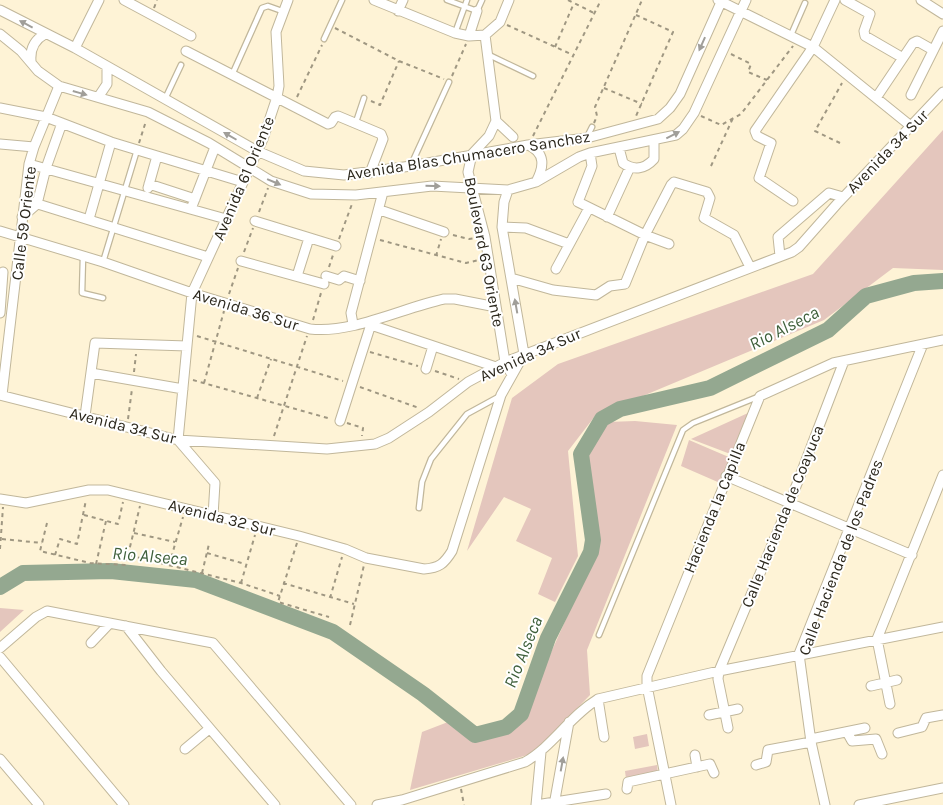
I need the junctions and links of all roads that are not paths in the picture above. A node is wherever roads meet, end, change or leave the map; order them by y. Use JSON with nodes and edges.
{"nodes":[{"id":1,"x":99,"y":0,"type":"edge"},
{"id":2,"x":124,"y":0,"type":"edge"},
{"id":3,"x":288,"y":0,"type":"edge"},
{"id":4,"x":342,"y":0,"type":"edge"},
{"id":5,"x":374,"y":0,"type":"edge"},
{"id":6,"x":403,"y":0,"type":"edge"},
{"id":7,"x":447,"y":0,"type":"edge"},
{"id":8,"x":467,"y":0,"type":"edge"},
{"id":9,"x":482,"y":0,"type":"edge"},
{"id":10,"x":509,"y":0,"type":"edge"},
{"id":11,"x":746,"y":0,"type":"edge"},
{"id":12,"x":835,"y":0,"type":"edge"},
{"id":13,"x":846,"y":0,"type":"edge"},
{"id":14,"x":921,"y":0,"type":"edge"},
{"id":15,"x":720,"y":1,"type":"edge"},
{"id":16,"x":806,"y":4,"type":"dead end"},
{"id":17,"x":464,"y":6,"type":"junction"},
{"id":18,"x":0,"y":10,"type":"edge"},
{"id":19,"x":741,"y":10,"type":"junction"},
{"id":20,"x":282,"y":11,"type":"junction"},
{"id":21,"x":398,"y":11,"type":"junction"},
{"id":22,"x":477,"y":11,"type":"junction"},
{"id":23,"x":943,"y":14,"type":"edge"},
{"id":24,"x":943,"y":31,"type":"edge"},
{"id":25,"x":455,"y":33,"type":"junction"},
{"id":26,"x":0,"y":34,"type":"edge"},
{"id":27,"x":45,"y":34,"type":"junction"},
{"id":28,"x":191,"y":36,"type":"dead end"},
{"id":29,"x":469,"y":36,"type":"junction"},
{"id":30,"x":485,"y":36,"type":"junction"},
{"id":31,"x":795,"y":37,"type":"junction"},
{"id":32,"x":324,"y":39,"type":"road end"},
{"id":33,"x":813,"y":46,"type":"junction"},
{"id":34,"x":75,"y":48,"type":"junction"},
{"id":35,"x":932,"y":50,"type":"junction"},
{"id":36,"x":186,"y":51,"type":"dead end"},
{"id":37,"x":488,"y":54,"type":"junction"},
{"id":38,"x":903,"y":58,"type":"junction"},
{"id":39,"x":31,"y":61,"type":"junction"},
{"id":40,"x":181,"y":65,"type":"dead end"},
{"id":41,"x":107,"y":68,"type":"junction"},
{"id":42,"x":232,"y":76,"type":"junction"},
{"id":43,"x":534,"y":76,"type":"dead end"},
{"id":44,"x":449,"y":82,"type":"road end"},
{"id":45,"x":59,"y":86,"type":"junction"},
{"id":46,"x":943,"y":92,"type":"edge"},
{"id":47,"x":911,"y":95,"type":"dead end"},
{"id":48,"x":99,"y":96,"type":"junction"},
{"id":49,"x":277,"y":97,"type":"junction"},
{"id":50,"x":364,"y":98,"type":"road end"},
{"id":51,"x":876,"y":98,"type":"junction"},
{"id":52,"x":165,"y":99,"type":"junction"},
{"id":53,"x":0,"y":108,"type":"edge"},
{"id":54,"x":46,"y":117,"type":"junction"},
{"id":55,"x":356,"y":122,"type":"junction"},
{"id":56,"x":496,"y":122,"type":"junction"},
{"id":57,"x":62,"y":123,"type":"junction"},
{"id":58,"x":592,"y":127,"type":"road end"},
{"id":59,"x":912,"y":127,"type":"junction"},
{"id":60,"x":513,"y":137,"type":"dead end"},
{"id":61,"x":587,"y":138,"type":"junction"},
{"id":62,"x":654,"y":141,"type":"junction"},
{"id":63,"x":111,"y":142,"type":"junction"},
{"id":64,"x":0,"y":144,"type":"edge"},
{"id":65,"x":528,"y":145,"type":"junction"},
{"id":66,"x":34,"y":147,"type":"junction"},
{"id":67,"x":215,"y":147,"type":"junction"},
{"id":68,"x":619,"y":148,"type":"junction"},
{"id":69,"x":137,"y":150,"type":"junction"},
{"id":70,"x":257,"y":151,"type":"junction"},
{"id":71,"x":590,"y":153,"type":"junction"},
{"id":72,"x":472,"y":154,"type":"junction"},
{"id":73,"x":157,"y":156,"type":"junction"},
{"id":74,"x":30,"y":164,"type":"junction"},
{"id":75,"x":411,"y":166,"type":"junction"},
{"id":76,"x":630,"y":167,"type":"junction"},
{"id":77,"x":46,"y":168,"type":"junction"},
{"id":78,"x":249,"y":168,"type":"junction"},
{"id":79,"x":206,"y":171,"type":"junction"},
{"id":80,"x":370,"y":172,"type":"junction"},
{"id":81,"x":100,"y":182,"type":"junction"},
{"id":82,"x":243,"y":182,"type":"junction"},
{"id":83,"x":536,"y":182,"type":"junction"},
{"id":84,"x":149,"y":184,"type":"junction"},
{"id":85,"x":474,"y":188,"type":"junction"},
{"id":86,"x":125,"y":190,"type":"junction"},
{"id":87,"x":508,"y":190,"type":"junction"},
{"id":88,"x":383,"y":192,"type":"junction"},
{"id":89,"x":145,"y":196,"type":"junction"},
{"id":90,"x":843,"y":197,"type":"junction"},
{"id":91,"x":195,"y":198,"type":"junction"},
{"id":92,"x":25,"y":200,"type":"junction"},
{"id":93,"x":793,"y":200,"type":"dead end"},
{"id":94,"x":37,"y":204,"type":"junction"},
{"id":95,"x":589,"y":208,"type":"junction"},
{"id":96,"x":191,"y":209,"type":"junction"},
{"id":97,"x":380,"y":210,"type":"junction"},
{"id":98,"x":607,"y":216,"type":"junction"},
{"id":99,"x":22,"y":217,"type":"junction"},
{"id":100,"x":89,"y":219,"type":"junction"},
{"id":101,"x":226,"y":219,"type":"junction"},
{"id":102,"x":255,"y":221,"type":"road end"},
{"id":103,"x":113,"y":227,"type":"junction"},
{"id":104,"x":502,"y":227,"type":"junction"},
{"id":105,"x":0,"y":231,"type":"edge"},
{"id":106,"x":444,"y":232,"type":"road end"},
{"id":107,"x":19,"y":235,"type":"junction"},
{"id":108,"x":645,"y":235,"type":"junction"},
{"id":109,"x":309,"y":238,"type":"junction"},
{"id":110,"x":569,"y":244,"type":"junction"},
{"id":111,"x":669,"y":244,"type":"dead end"},
{"id":112,"x":336,"y":246,"type":"dead end"},
{"id":113,"x":83,"y":255,"type":"junction"},
{"id":114,"x":780,"y":256,"type":"junction"},
{"id":115,"x":208,"y":257,"type":"junction"},
{"id":116,"x":241,"y":261,"type":"road end"},
{"id":117,"x":103,"y":262,"type":"junction"},
{"id":118,"x":750,"y":267,"type":"junction"},
{"id":119,"x":556,"y":269,"type":"dead end"},
{"id":120,"x":2,"y":272,"type":"edge"},
{"id":121,"x":16,"y":273,"type":"junction"},
{"id":122,"x":297,"y":276,"type":"junction"},
{"id":123,"x":511,"y":278,"type":"junction"},
{"id":124,"x":360,"y":281,"type":"junction"},
{"id":125,"x":192,"y":293,"type":"junction"},
{"id":126,"x":102,"y":298,"type":"dead end"},
{"id":127,"x":496,"y":307,"type":"junction"},
{"id":128,"x":0,"y":313,"type":"edge"},
{"id":129,"x":372,"y":322,"type":"junction"},
{"id":130,"x":353,"y":324,"type":"junction"},
{"id":131,"x":943,"y":340,"type":"edge"},
{"id":132,"x":923,"y":344,"type":"junction"},
{"id":133,"x":187,"y":346,"type":"junction"},
{"id":134,"x":434,"y":346,"type":"junction"},
{"id":135,"x":4,"y":353,"type":"edge"},
{"id":136,"x":524,"y":354,"type":"junction"},
{"id":137,"x":844,"y":361,"type":"junction"},
{"id":138,"x":505,"y":362,"type":"junction"},
{"id":139,"x":496,"y":367,"type":"junction"},
{"id":140,"x":426,"y":369,"type":"road end"},
{"id":141,"x":91,"y":373,"type":"junction"},
{"id":142,"x":512,"y":375,"type":"junction"},
{"id":143,"x":183,"y":389,"type":"junction"},
{"id":144,"x":1,"y":395,"type":"edge"},
{"id":145,"x":501,"y":395,"type":"junction"},
{"id":146,"x":760,"y":396,"type":"junction"},
{"id":147,"x":85,"y":416,"type":"junction"},
{"id":148,"x":340,"y":421,"type":"road end"},
{"id":149,"x":178,"y":440,"type":"junction"},
{"id":150,"x":726,"y":476,"type":"junction"},
{"id":151,"x":943,"y":476,"type":"edge"},
{"id":152,"x":2,"y":500,"type":"edge"},
{"id":153,"x":790,"y":502,"type":"junction"},
{"id":154,"x":419,"y":508,"type":"dead end"},
{"id":155,"x":213,"y":516,"type":"junction"},
{"id":156,"x":850,"y":527,"type":"junction"},
{"id":157,"x":912,"y":555,"type":"junction"},
{"id":158,"x":110,"y":623,"type":"junction"},
{"id":159,"x":126,"y":626,"type":"junction"},
{"id":160,"x":943,"y":627,"type":"edge"},
{"id":161,"x":599,"y":635,"type":"dead end"},
{"id":162,"x":877,"y":638,"type":"junction"},
{"id":163,"x":90,"y":642,"type":"dead end"},
{"id":164,"x":0,"y":648,"type":"edge"},
{"id":165,"x":799,"y":654,"type":"junction"},
{"id":166,"x":0,"y":657,"type":"edge"},
{"id":167,"x":719,"y":671,"type":"junction"},
{"id":168,"x":897,"y":680,"type":"dead end"},
{"id":169,"x":886,"y":682,"type":"junction"},
{"id":170,"x":647,"y":686,"type":"junction"},
{"id":171,"x":871,"y":686,"type":"dead end"},
{"id":172,"x":598,"y":699,"type":"junction"},
{"id":173,"x":890,"y":704,"type":"dead end"},
{"id":174,"x":738,"y":709,"type":"dead end"},
{"id":175,"x":725,"y":712,"type":"junction"},
{"id":176,"x":709,"y":715,"type":"dead end"},
{"id":177,"x":943,"y":715,"type":"edge"},
{"id":178,"x":569,"y":722,"type":"junction"},
{"id":179,"x":728,"y":728,"type":"dead end"},
{"id":180,"x":865,"y":728,"type":"dead end"},
{"id":181,"x":209,"y":729,"type":"junction"},
{"id":182,"x":847,"y":732,"type":"junction"},
{"id":183,"x":898,"y":733,"type":"dead end"},
{"id":184,"x":604,"y":737,"type":"dead end"},
{"id":185,"x":811,"y":741,"type":"junction"},
{"id":186,"x":184,"y":749,"type":"dead end"},
{"id":187,"x":541,"y":752,"type":"junction"},
{"id":188,"x":882,"y":754,"type":"dead end"},
{"id":189,"x":695,"y":755,"type":"dead end"},
{"id":190,"x":0,"y":759,"type":"edge"},
{"id":191,"x":756,"y":765,"type":"dead end"},
{"id":192,"x":698,"y":767,"type":"junction"},
{"id":193,"x":714,"y":773,"type":"dead end"},
{"id":194,"x":665,"y":774,"type":"junction"},
{"id":195,"x":627,"y":786,"type":"dead end"},
{"id":196,"x":943,"y":788,"type":"edge"},
{"id":197,"x":606,"y":794,"type":"dead end"},
{"id":198,"x":554,"y":804,"type":"edge"},
{"id":199,"x":39,"y":805,"type":"edge"},
{"id":200,"x":124,"y":805,"type":"edge"},
{"id":201,"x":275,"y":805,"type":"edge"},
{"id":202,"x":351,"y":805,"type":"edge"},
{"id":203,"x":377,"y":805,"type":"edge"},
{"id":204,"x":536,"y":805,"type":"edge"},
{"id":205,"x":671,"y":805,"type":"edge"},
{"id":206,"x":825,"y":805,"type":"edge"},
{"id":207,"x":859,"y":805,"type":"edge"}],
"edges":[{"from":1,"to":34,"type":"street"},
{"from":2,"to":28,"type":"street"},
{"from":3,"to":20,"type":"street","name":"Avenida 61 Oriente"},
{"from":4,"to":32,"type":"lane"},
{"from":5,"to":21,"type":"street"},
{"from":6,"to":21,"type":"street"},
{"from":7,"to":17,"type":"lane"},
{"from":8,"to":17,"type":"lane"},
{"from":9,"to":22,"type":"lane"},
{"from":10,"to":30,"type":"street"},
{"from":11,"to":19,"type":"street","name":"Avenida Blas Chumacero Sanchez"},
{"from":12,"to":33,"type":"street"},
{"from":13,"to":38,"type":"street"},
{"from":14,"to":23,"type":"street"},
{"from":15,"to":19,"type":"street"},
{"from":15,"to":61,"type":"street","name":"Avenida Blas Chumacero Sanchez","one_way":true},
{"from":16,"to":31,"type":"lane"},
{"from":17,"to":22,"type":"lane"},
{"from":17,"to":25,"type":"lane"},
{"from":27,"to":18,"type":"street","name":"Avenida Blas Chumacero Sanchez","one_way":true},
{"from":19,"to":31,"type":"street"},
{"from":62,"to":19,"type":"street","name":"Avenida Blas Chumacero Sanchez","one_way":true},
{"from":20,"to":42,"type":"lane"},
{"from":20,"to":49,"type":"street","name":"Avenida 61 Oriente"},
{"from":21,"to":25,"type":"street"},
{"from":22,"to":29,"type":"street"},
{"from":24,"to":35,"type":"street"},
{"from":25,"to":29,"type":"street"},
{"from":26,"to":39,"type":"street","name":"Avenida Blas Chumacero Sanchez"},
{"from":27,"to":34,"type":"street","name":"Avenida Blas Chumacero Sanchez"},
{"from":27,"to":39,"type":"street"},
{"from":29,"to":30,"type":"street"},
{"from":30,"to":37,"type":"street"},
{"from":31,"to":33,"type":"street"},
{"from":33,"to":51,"type":"street"},
{"from":33,"to":93,"type":"street"},
{"from":34,"to":41,"type":"street","name":"Avenida Blas Chumacero Sanchez"},
{"from":35,"to":38,"type":"street"},
{"from":35,"to":47,"type":"street"},
{"from":36,"to":42,"type":"street"},
{"from":37,"to":43,"type":"lane"},
{"from":37,"to":56,"type":"street"},
{"from":38,"to":51,"type":"street"},
{"from":39,"to":45,"type":"street","name":"Avenida Blas Chumacero Sanchez"},
{"from":40,"to":52,"type":"lane"},
{"from":41,"to":48,"type":"street"},
{"from":41,"to":52,"type":"street","name":"Avenida Blas Chumacero Sanchez"},
{"from":42,"to":49,"type":"street"},
{"from":44,"to":75,"type":"lane"},
{"from":45,"to":48,"type":"street","name":"Avenida Blas Chumacero Sanchez","one_way":true},
{"from":45,"to":54,"type":"street","name":"Calle 59 Oriente"},
{"from":46,"to":59,"type":"street","name":"Avenida 34 Sur"},
{"from":48,"to":67,"type":"street","name":"Avenida Blas Chumacero Sanchez"},
{"from":49,"to":55,"type":"street"},
{"from":49,"to":70,"type":"street","name":"Avenida 61 Oriente"},
{"from":50,"to":55,"type":"lane"},
{"from":51,"to":59,"type":"street"},
{"from":70,"to":52,"type":"street","name":"Avenida Blas Chumacero Sanchez","one_way":true},
{"from":53,"to":54,"type":"street"},
{"from":54,"to":57,"type":"street"},
{"from":54,"to":66,"type":"street","name":"Calle 59 Oriente"},
{"from":55,"to":80,"type":"street"},
{"from":56,"to":60,"type":"street"},
{"from":56,"to":72,"type":"street","name":"Boulevard 63 Oriente"},
{"from":57,"to":63,"type":"street"},
{"from":57,"to":77,"type":"street"},
{"from":58,"to":61,"type":"lane"},
{"from":59,"to":90,"type":"street","name":"Avenida 34 Sur"},
{"from":61,"to":65,"type":"street","name":"Avenida Blas Chumacero Sanchez"},
{"from":62,"to":68,"type":"street","name":"Avenida Blas Chumacero Sanchez"},
{"from":62,"to":76,"type":"street"},
{"from":63,"to":69,"type":"street"},
{"from":63,"to":81,"type":"street"},
{"from":64,"to":66,"type":"street"},
{"from":65,"to":72,"type":"street","name":"Avenida Blas Chumacero Sanchez"},
{"from":65,"to":83,"type":"street"},
{"from":66,"to":74,"type":"street","name":"Calle 59 Oriente"},
{"from":67,"to":78,"type":"street","name":"Avenida Blas Chumacero Sanchez"},
{"from":67,"to":79,"type":"street"},
{"from":68,"to":71,"type":"street","name":"Avenida Blas Chumacero Sanchez"},
{"from":68,"to":76,"type":"street"},
{"from":69,"to":73,"type":"street"},
{"from":69,"to":86,"type":"lane"},
{"from":70,"to":78,"type":"street","name":"Avenida 61 Oriente"},
{"from":70,"to":80,"type":"street","name":"Avenida Blas Chumacero Sanchez"},
{"from":71,"to":83,"type":"street","name":"Avenida Blas Chumacero Sanchez"},
{"from":71,"to":95,"type":"street"},
{"from":72,"to":75,"type":"street","name":"Avenida Blas Chumacero Sanchez"},
{"from":72,"to":85,"type":"street","name":"Boulevard 63 Oriente"},
{"from":73,"to":79,"type":"street"},
{"from":73,"to":84,"type":"street"},
{"from":74,"to":77,"type":"street"},
{"from":74,"to":92,"type":"street","name":"Calle 59 Oriente"},
{"from":75,"to":80,"type":"street","name":"Avenida Blas Chumacero Sanchez"},
{"from":76,"to":98,"type":"street"},
{"from":77,"to":81,"type":"street"},
{"from":77,"to":94,"type":"street"},
{"from":78,"to":82,"type":"street","name":"Avenida 61 Oriente"},
{"from":78,"to":88,"type":"street","name":"Avenida Blas Chumacero Sanchez","one_way":true},
{"from":79,"to":82,"type":"street"},
{"from":79,"to":91,"type":"street"},
{"from":81,"to":86,"type":"street"},
{"from":81,"to":100,"type":"street"},
{"from":82,"to":101,"type":"street","name":"Avenida 61 Oriente"},
{"from":83,"to":87,"type":"street","name":"Avenida Blas Chumacero Sanchez"},
{"from":84,"to":89,"type":"street"},
{"from":84,"to":91,"type":"street"},
{"from":85,"to":87,"type":"street","name":"Avenida Blas Chumacero Sanchez"},
{"from":88,"to":85,"type":"street","name":"Avenida Blas Chumacero Sanchez","one_way":true},
{"from":85,"to":127,"type":"street","name":"Boulevard 63 Oriente"},
{"from":86,"to":89,"type":"street"},
{"from":86,"to":103,"type":"lane"},
{"from":87,"to":104,"type":"street","name":"Boulevard 63 Oriente"},
{"from":88,"to":97,"type":"street"},
{"from":89,"to":96,"type":"street"},
{"from":90,"to":114,"type":"street","name":"Avenida 34 Sur"},
{"from":90,"to":114,"type":"street"},
{"from":91,"to":96,"type":"street"},
{"from":92,"to":94,"type":"street"},
{"from":92,"to":99,"type":"street","name":"Calle 59 Oriente"},
{"from":94,"to":99,"type":"street"},
{"from":94,"to":100,"type":"street"},
{"from":95,"to":98,"type":"street"},
{"from":95,"to":110,"type":"street"},
{"from":96,"to":101,"type":"street"},
{"from":97,"to":106,"type":"street"},
{"from":97,"to":124,"type":"street"},
{"from":98,"to":108,"type":"street"},
{"from":99,"to":107,"type":"street","name":"Calle 59 Oriente"},
{"from":100,"to":103,"type":"street"},
{"from":101,"to":115,"type":"street","name":"Avenida 61 Oriente"},
{"from":102,"to":109,"type":"street"},
{"from":103,"to":115,"type":"street"},
{"from":103,"to":117,"type":"lane"},
{"from":104,"to":110,"type":"street"},
{"from":104,"to":123,"type":"street","name":"Boulevard 63 Oriente"},
{"from":105,"to":107,"type":"street","name":"Avenida 36 Sur"},
{"from":107,"to":113,"type":"street","name":"Avenida 36 Sur"},
{"from":107,"to":121,"type":"street","name":"Calle 59 Oriente"},
{"from":108,"to":111,"type":"street"},
{"from":108,"to":118,"type":"street"},
{"from":108,"to":123,"type":"street"},
{"from":109,"to":112,"type":"street"},
{"from":109,"to":122,"type":"street"},
{"from":110,"to":119,"type":"street"},
{"from":113,"to":117,"type":"street","name":"Avenida 36 Sur"},
{"from":113,"to":126,"type":"lane"},
{"from":114,"to":118,"type":"street","name":"Avenida 34 Sur"},
{"from":115,"to":125,"type":"street","name":"Avenida 61 Oriente"},
{"from":116,"to":122,"type":"street"},
{"from":117,"to":125,"type":"street","name":"Avenida 36 Sur"},
{"from":118,"to":136,"type":"street","name":"Avenida 34 Sur"},
{"from":120,"to":121,"type":"street"},
{"from":120,"to":128,"type":"street"},
{"from":121,"to":135,"type":"street","name":"Calle 59 Oriente"},
{"from":122,"to":124,"type":"street"},
{"from":136,"to":123,"type":"street","name":"Boulevard 63 Oriente","one_way":true},
{"from":124,"to":130,"type":"street"},
{"from":125,"to":130,"type":"street","name":"Avenida 36 Sur"},
{"from":125,"to":133,"type":"street","name":"Avenida 61 Oriente"},
{"from":127,"to":129,"type":"street","name":"Avenida 36 Sur"},
{"from":127,"to":138,"type":"street","name":"Boulevard 63 Oriente"},
{"from":129,"to":130,"type":"street","name":"Avenida 36 Sur"},
{"from":129,"to":134,"type":"street"},
{"from":129,"to":148,"type":"street"},
{"from":131,"to":132,"type":"street"},
{"from":132,"to":137,"type":"street"},
{"from":132,"to":156,"type":"street","name":"Calle Hacienda de los Padres"},
{"from":133,"to":141,"type":"street"},
{"from":133,"to":143,"type":"street","name":"Avenida 61 Oriente"},
{"from":134,"to":139,"type":"street"},
{"from":134,"to":140,"type":"street"},
{"from":135,"to":144,"type":"street","name":"Calle 59 Oriente"},
{"from":136,"to":138,"type":"street","name":"Avenida 34 Sur"},
{"from":136,"to":142,"type":"street"},
{"from":137,"to":146,"type":"street"},
{"from":137,"to":153,"type":"street","name":"Calle Hacienda de Coayuca"},
{"from":138,"to":139,"type":"street","name":"Avenida 34 Sur"},
{"from":138,"to":142,"type":"street","name":"Boulevard 63 Oriente"},
{"from":139,"to":149,"type":"street","name":"Avenida 34 Sur"},
{"from":141,"to":143,"type":"street"},
{"from":141,"to":147,"type":"street"},
{"from":142,"to":145,"type":"street"},
{"from":143,"to":149,"type":"street","name":"Avenida 61 Oriente"},
{"from":144,"to":147,"type":"street","name":"Avenida 34 Sur"},
{"from":145,"to":154,"type":"lane"},
{"from":145,"to":155,"type":"street","name":"Avenida 32 Sur"},
{"from":146,"to":150,"type":"street","name":"Hacienda la Capilla"},
{"from":146,"to":161,"type":"lane"},
{"from":147,"to":149,"type":"street","name":"Avenida 34 Sur"},
{"from":149,"to":155,"type":"street"},
{"from":150,"to":153,"type":"street"},
{"from":150,"to":170,"type":"street","name":"Hacienda la Capilla"},
{"from":151,"to":157,"type":"street"},
{"from":152,"to":155,"type":"street","name":"Avenida 32 Sur"},
{"from":153,"to":156,"type":"street"},
{"from":153,"to":167,"type":"street","name":"Calle Hacienda de Coayuca"},
{"from":156,"to":157,"type":"street"},
{"from":156,"to":165,"type":"street","name":"Calle Hacienda de los Padres"},
{"from":157,"to":162,"type":"street"},
{"from":158,"to":159,"type":"street"},
{"from":158,"to":163,"type":"street"},
{"from":158,"to":164,"type":"street"},
{"from":159,"to":181,"type":"street"},
{"from":159,"to":202,"type":"street"},
{"from":160,"to":162,"type":"street"},
{"from":162,"to":165,"type":"street"},
{"from":162,"to":169,"type":"street"},
{"from":165,"to":167,"type":"street"},
{"from":165,"to":185,"type":"street","name":"Calle Hacienda de los Padres"},
{"from":166,"to":200,"type":"street"},
{"from":167,"to":170,"type":"street"},
{"from":167,"to":175,"type":"street"},
{"from":168,"to":169,"type":"street"},
{"from":169,"to":171,"type":"street"},
{"from":169,"to":173,"type":"street"},
{"from":170,"to":172,"type":"street"},
{"from":170,"to":194,"type":"street","name":"Hacienda la Capilla"},
{"from":172,"to":178,"type":"street"},
{"from":172,"to":184,"type":"street"},
{"from":174,"to":175,"type":"street"},
{"from":175,"to":176,"type":"street"},
{"from":175,"to":179,"type":"street"},
{"from":177,"to":183,"type":"street"},
{"from":178,"to":187,"type":"street"},
{"from":198,"to":178,"type":"street","one_way":true},
{"from":180,"to":182,"type":"street"},
{"from":181,"to":186,"type":"street"},
{"from":181,"to":201,"type":"street"},
{"from":182,"to":185,"type":"street"},
{"from":182,"to":188,"type":"street"},
{"from":185,"to":191,"type":"street"},
{"from":185,"to":206,"type":"street","name":"Calle Hacienda de los Padres"},
{"from":187,"to":203,"type":"street"},
{"from":187,"to":204,"type":"street"},
{"from":189,"to":192,"type":"street"},
{"from":190,"to":199,"type":"street"},
{"from":192,"to":193,"type":"street"},
{"from":192,"to":194,"type":"street"},
{"from":194,"to":195,"type":"street"},
{"from":194,"to":205,"type":"street","name":"Hacienda la Capilla"},
{"from":196,"to":207,"type":"street"},
{"from":197,"to":198,"type":"street"},
{"from":198,"to":204,"type":"street"}]}
